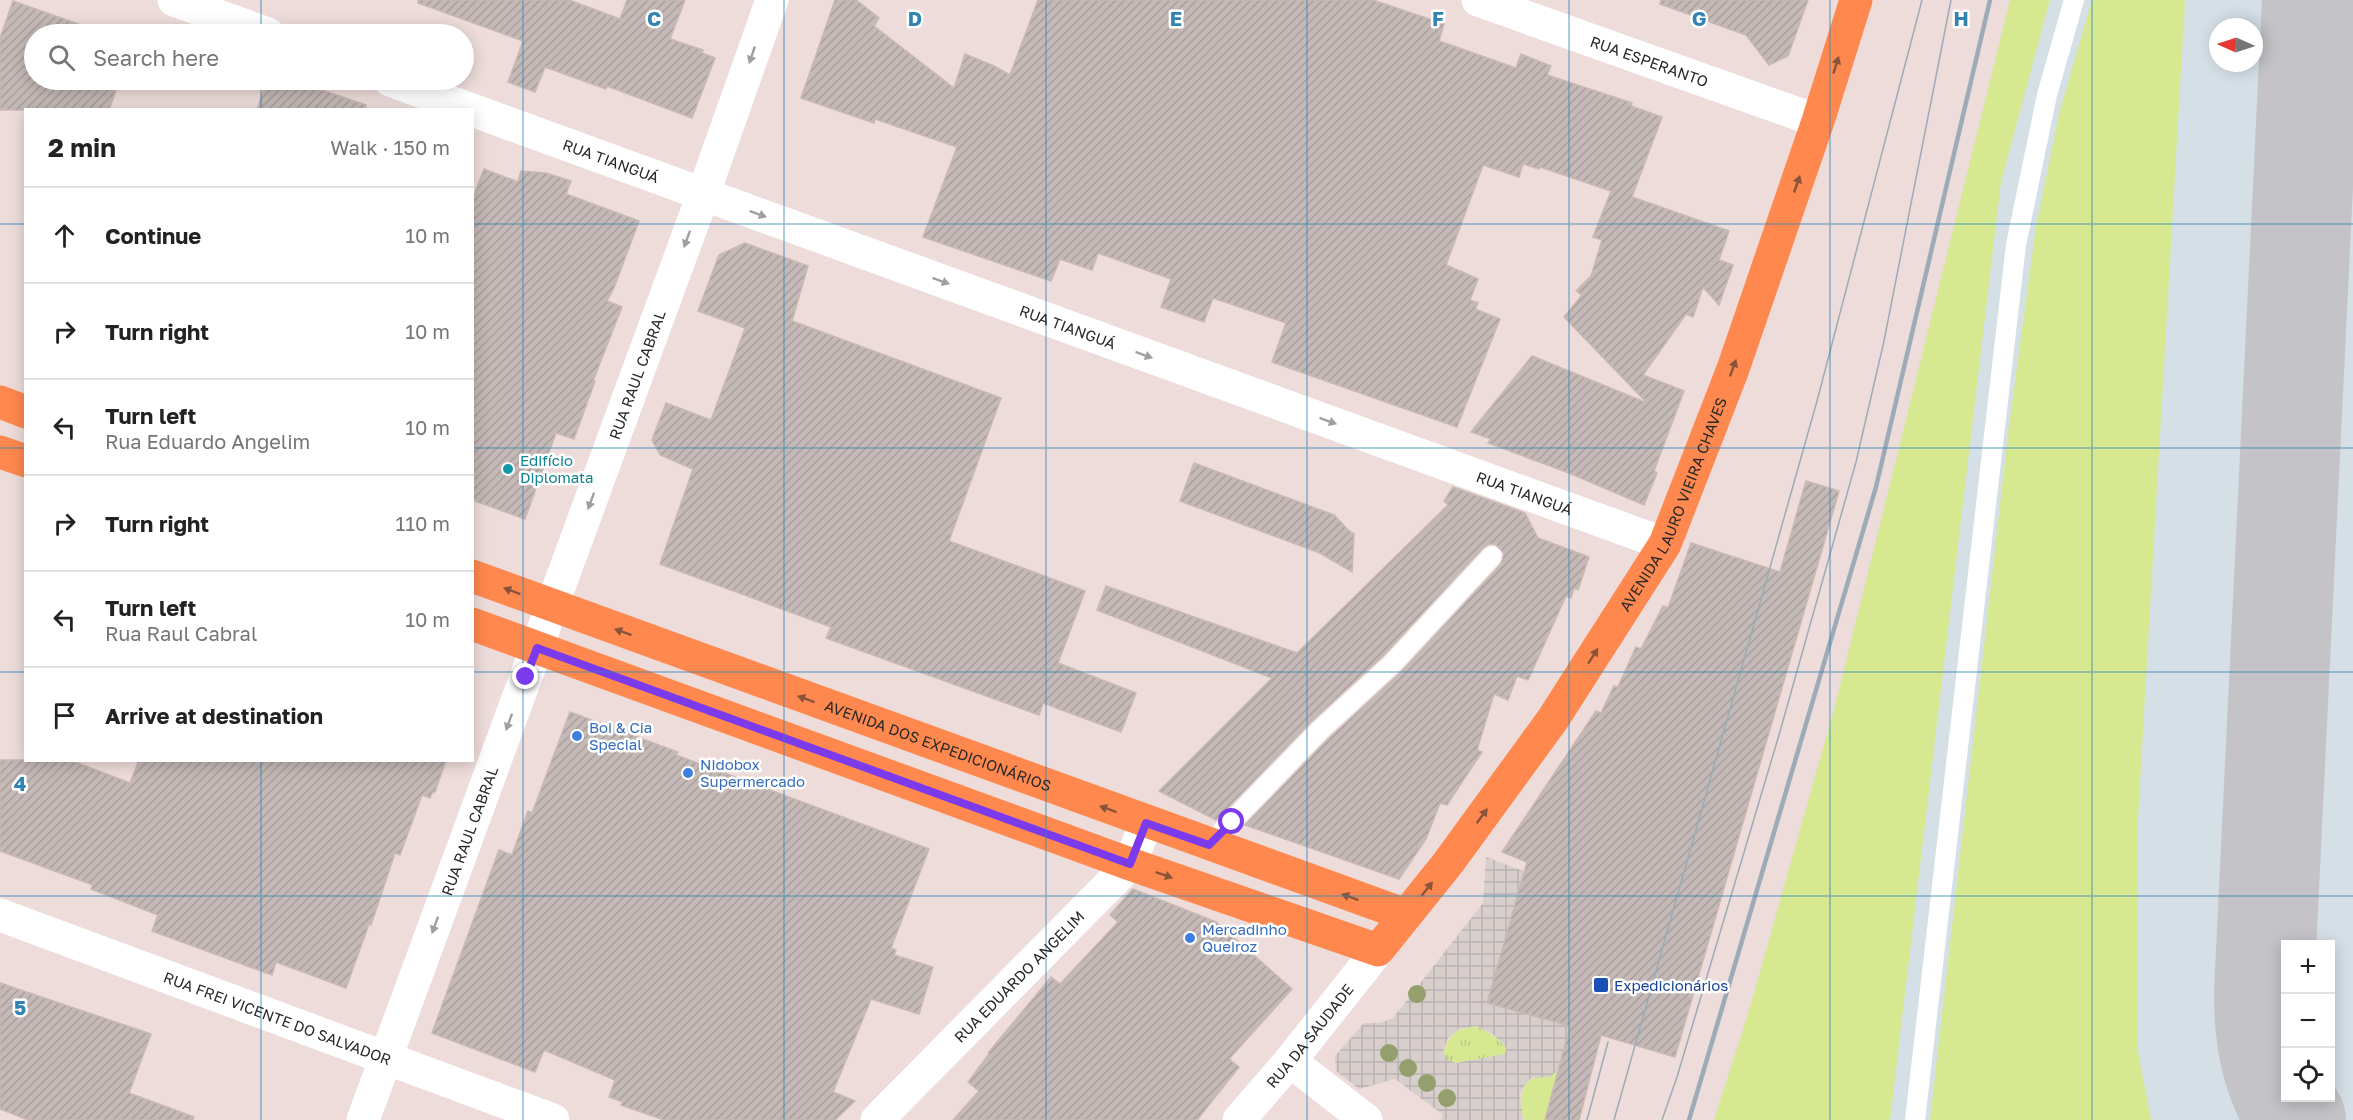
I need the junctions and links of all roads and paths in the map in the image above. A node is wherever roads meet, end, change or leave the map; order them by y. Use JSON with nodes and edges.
{"nodes":[{"id":1,"x":174,"y":0,"type":"edge"},
{"id":2,"x":772,"y":0,"type":"edge"},
{"id":3,"x":1479,"y":0,"type":"edge"},
{"id":4,"x":1856,"y":0,"type":"edge"},
{"id":5,"x":2074,"y":0,"type":"edge"},
{"id":6,"x":240,"y":24,"type":"edge"},
{"id":7,"x":417,"y":90,"type":"edge"},
{"id":8,"x":467,"y":108,"type":"edge"},
{"id":9,"x":474,"y":111,"type":"edge"},
{"id":10,"x":1818,"y":121,"type":"junction"},
{"id":11,"x":703,"y":195,"type":"junction"},
{"id":12,"x":0,"y":402,"type":"edge"},
{"id":13,"x":24,"y":411,"type":"edge"},
{"id":14,"x":0,"y":452,"type":"edge"},
{"id":15,"x":24,"y":460,"type":"edge"},
{"id":16,"x":1665,"y":544,"type":"junction"},
{"id":17,"x":1492,"y":556,"type":"dead end"},
{"id":18,"x":474,"y":577,"type":"edge"},
{"id":19,"x":552,"y":607,"type":"junction"},
{"id":20,"x":474,"y":625,"type":"edge"},
{"id":21,"x":537,"y":648,"type":"junction"},
{"id":22,"x":1146,"y":823,"type":"junction"},
{"id":23,"x":1209,"y":845,"type":"junction"},
{"id":24,"x":1130,"y":864,"type":"junction"},
{"id":25,"x":0,"y":915,"type":"edge"},
{"id":26,"x":1406,"y":915,"type":"junction"},
{"id":27,"x":1378,"y":950,"type":"junction"},
{"id":28,"x":386,"y":1058,"type":"junction"},
{"id":29,"x":1290,"y":1061,"type":"junction"},
{"id":30,"x":363,"y":1120,"type":"edge"},
{"id":31,"x":553,"y":1120,"type":"edge"},
{"id":32,"x":877,"y":1120,"type":"edge"},
{"id":33,"x":1239,"y":1120,"type":"edge"},
{"id":34,"x":1366,"y":1120,"type":"edge"},
{"id":35,"x":1915,"y":1120,"type":"edge"}],
"edges":[{"from":1,"to":6,"type":"street"},
{"from":2,"to":11,"type":"street","name":"RUA RAUL CABRAL","one_way":true},
{"from":3,"to":10,"type":"street","name":"RUA ESPERANTO"},
{"from":10,"to":4,"type":"main road","name":"AVENIDA LAURO VIEIRA CHAVES","one_way":true},
{"from":5,"to":35,"type":"lane"},
{"from":7,"to":8,"type":"street","name":"RUA TIANGUÁ"},
{"from":9,"to":11,"type":"street","name":"RUA TIANGUÁ"},
{"from":16,"to":10,"type":"main road","name":"AVENIDA LAURO VIEIRA CHAVES","one_way":true},
{"from":11,"to":16,"type":"street","name":"RUA TIANGUÁ","one_way":true},
{"from":11,"to":19,"type":"street","name":"RUA RAUL CABRAL","one_way":true},
{"from":12,"to":13,"type":"main road"},
{"from":14,"to":15,"type":"main road"},
{"from":26,"to":16,"type":"main road","name":"AVENIDA LAURO VIEIRA CHAVES","one_way":true},
{"from":17,"to":23,"type":"lane"},
{"from":19,"to":18,"type":"main road","name":"AVENIDA DOS EXPEDICIONÁRIOS","one_way":true},
{"from":19,"to":21,"type":"street","name":"RUA RAUL CABRAL"},
{"from":22,"to":19,"type":"main road","name":"AVENIDA DOS EXPEDICIONÁRIOS","one_way":true},
{"from":20,"to":21,"type":"main road"},
{"from":21,"to":24,"type":"main road"},
{"from":21,"to":28,"type":"street","name":"RUA RAUL CABRAL","one_way":true},
{"from":22,"to":23,"type":"main road","name":"AVENIDA DOS EXPEDICIONÁRIOS"},
{"from":22,"to":24,"type":"street","name":"RUA EDUARDO ANGELIM"},
{"from":26,"to":23,"type":"main road","name":"AVENIDA DOS EXPEDICIONÁRIOS","one_way":true},
{"from":24,"to":27,"type":"main road","one_way":true},
{"from":24,"to":32,"type":"street","name":"RUA EDUARDO ANGELIM"},
{"from":25,"to":28,"type":"street","name":"RUA FREI VICENTE DO SALVADOR"},
{"from":26,"to":27,"type":"main road","name":"AVENIDA LAURO VIEIRA CHAVES"},
{"from":27,"to":29,"type":"street","name":"RUA DA SAUDADE"},
{"from":28,"to":30,"type":"street","name":"RUA RAUL CABRAL"},
{"from":28,"to":31,"type":"street","name":"RUA FREI VICENTE DO SALVADOR"},
{"from":29,"to":33,"type":"street","name":"RUA DA SAUDADE"},
{"from":29,"to":34,"type":"street"}]}
